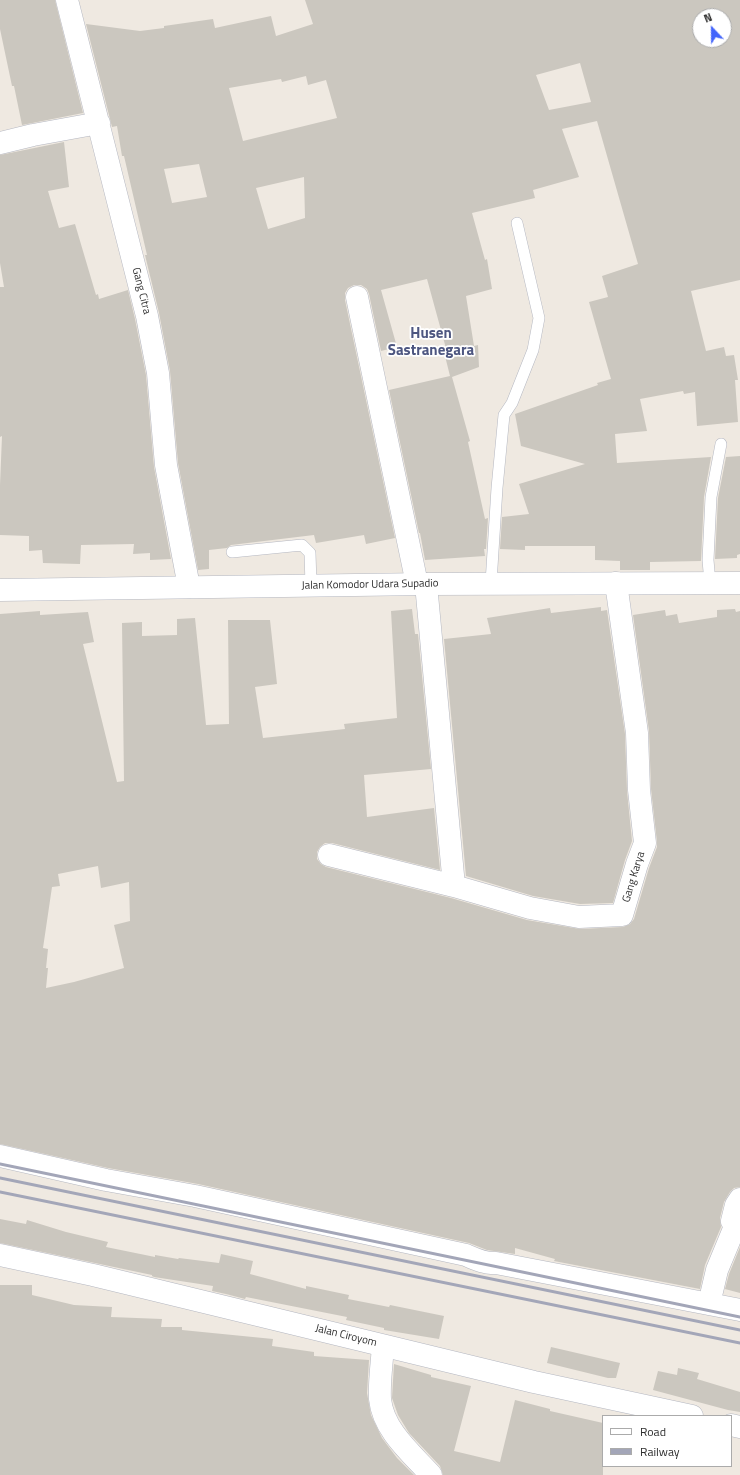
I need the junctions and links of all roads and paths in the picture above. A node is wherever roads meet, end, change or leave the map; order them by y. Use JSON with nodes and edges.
{"nodes":[{"id":1,"x":68,"y":0,"type":"edge"},
{"id":2,"x":99,"y":123,"type":"junction"},
{"id":3,"x":0,"y":143,"type":"edge"},
{"id":4,"x":517,"y":222,"type":"dead end"},
{"id":5,"x":357,"y":297,"type":"dead end"},
{"id":6,"x":721,"y":444,"type":"dead end"},
{"id":7,"x":232,"y":552,"type":"dead end"},
{"id":8,"x":491,"y":583,"type":"junction"},
{"id":9,"x":616,"y":583,"type":"junction"},
{"id":10,"x":740,"y":583,"type":"edge"},
{"id":11,"x":421,"y":584,"type":"junction"},
{"id":12,"x":710,"y":584,"type":"junction"},
{"id":13,"x":311,"y":585,"type":"junction"},
{"id":14,"x":189,"y":587,"type":"junction"},
{"id":15,"x":0,"y":590,"type":"edge"},
{"id":16,"x":329,"y":855,"type":"dead end"},
{"id":17,"x":454,"y":886,"type":"junction"},
{"id":18,"x":0,"y":1156,"type":"edge"},
{"id":19,"x":740,"y":1199,"type":"edge"},
{"id":20,"x":0,"y":1255,"type":"edge"},
{"id":21,"x":709,"y":1304,"type":"junction"},
{"id":22,"x":740,"y":1310,"type":"edge"},
{"id":23,"x":383,"y":1346,"type":"junction"},
{"id":24,"x":687,"y":1415,"type":"edge"},
{"id":25,"x":431,"y":1475,"type":"edge"}],
"edges":[{"from":1,"to":2,"type":"street","name":"Gang Citra"},
{"from":2,"to":3,"type":"street"},
{"from":2,"to":14,"type":"street","name":"Gang Citra"},
{"from":4,"to":8,"type":"lane"},
{"from":5,"to":11,"type":"street"},
{"from":6,"to":12,"type":"lane"},
{"from":7,"to":13,"type":"lane"},
{"from":8,"to":9,"type":"street","name":"Jalan Komodor Udara Supadio"},
{"from":8,"to":11,"type":"street","name":"Jalan Komodor Udara Supadio"},
{"from":9,"to":12,"type":"street","name":"Jalan Komodor Udara Supadio"},
{"from":9,"to":17,"type":"street","name":"Gang Karya"},
{"from":10,"to":12,"type":"street","name":"Jalan Komodor Udara Supadio"},
{"from":11,"to":13,"type":"street","name":"Jalan Komodor Udara Supadio"},
{"from":11,"to":17,"type":"street"},
{"from":13,"to":14,"type":"street","name":"Jalan Komodor Udara Supadio"},
{"from":14,"to":15,"type":"street","name":"Jalan Komodor Udara Supadio"},
{"from":16,"to":17,"type":"street"},
{"from":18,"to":21,"type":"street"},
{"from":19,"to":21,"type":"street"},
{"from":20,"to":23,"type":"street","name":"Jalan Ciroyom"},
{"from":21,"to":22,"type":"street"},
{"from":23,"to":24,"type":"street","name":"Jalan Ciroyom"},
{"from":23,"to":25,"type":"street"}]}
